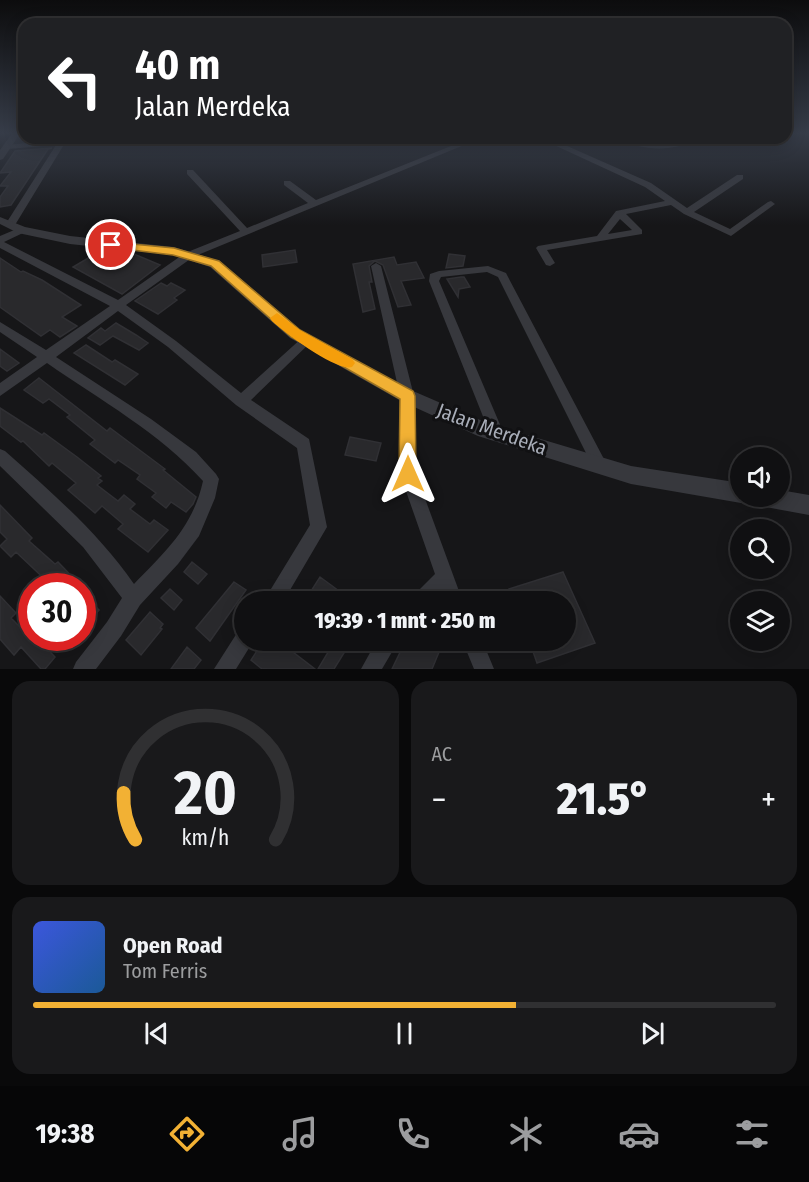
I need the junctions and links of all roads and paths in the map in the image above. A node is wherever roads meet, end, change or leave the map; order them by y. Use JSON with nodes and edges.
{"nodes":[{"id":1,"x":48,"y":163,"type":"edge"},
{"id":2,"x":415,"y":163,"type":"edge"},
{"id":3,"x":599,"y":163,"type":"edge"},
{"id":4,"x":190,"y":172,"type":"dead end"},
{"id":5,"x":740,"y":177,"type":"dead end"},
{"id":6,"x":287,"y":183,"type":"dead end"},
{"id":7,"x":672,"y":202,"type":"junction"},
{"id":8,"x":315,"y":204,"type":"junction"},
{"id":9,"x":771,"y":204,"type":"dead end"},
{"id":10,"x":687,"y":212,"type":"junction"},
{"id":11,"x":619,"y":213,"type":"junction"},
{"id":12,"x":10,"y":225,"type":"edge"},
{"id":13,"x":246,"y":232,"type":"junction"},
{"id":14,"x":600,"y":239,"type":"junction"},
{"id":15,"x":0,"y":242,"type":"edge"},
{"id":16,"x":189,"y":255,"type":"junction"},
{"id":17,"x":550,"y":263,"type":"dead end"},
{"id":18,"x":376,"y":266,"type":"dead end"},
{"id":19,"x":119,"y":306,"type":"junction"},
{"id":20,"x":0,"y":326,"type":"edge"},
{"id":21,"x":307,"y":340,"type":"junction"},
{"id":22,"x":46,"y":358,"type":"junction"},
{"id":23,"x":0,"y":390,"type":"edge"},
{"id":24,"x":407,"y":396,"type":"junction"},
{"id":25,"x":241,"y":401,"type":"junction"},
{"id":26,"x":497,"y":434,"type":"junction"},
{"id":27,"x":0,"y":456,"type":"edge"},
{"id":28,"x":600,"y":466,"type":"junction"},
{"id":29,"x":730,"y":491,"type":"edge"},
{"id":30,"x":790,"y":502,"type":"edge"},
{"id":31,"x":809,"y":505,"type":"edge"},
{"id":32,"x":444,"y":577,"type":"junction"},
{"id":33,"x":279,"y":591,"type":"edge"},
{"id":34,"x":431,"y":591,"type":"edge"},
{"id":35,"x":450,"y":591,"type":"edge"},
{"id":36,"x":133,"y":598,"type":"junction"},
{"id":37,"x":236,"y":651,"type":"edge"},
{"id":38,"x":382,"y":651,"type":"edge"},
{"id":39,"x":477,"y":651,"type":"edge"},
{"id":40,"x":83,"y":669,"type":"edge"},
{"id":41,"x":224,"y":669,"type":"edge"},
{"id":42,"x":371,"y":669,"type":"edge"},
{"id":43,"x":484,"y":669,"type":"edge"}],
"edges":[{"from":1,"to":12,"type":"street"},
{"from":2,"to":8,"type":"street"},
{"from":3,"to":7,"type":"street"},
{"from":4,"to":13,"type":"street"},
{"from":5,"to":10,"type":"street"},
{"from":6,"to":8,"type":"street"},
{"from":7,"to":10,"type":"street"},
{"from":7,"to":11,"type":"street"},
{"from":8,"to":13,"type":"street"},
{"from":9,"to":10,"type":"street"},
{"from":11,"to":14,"type":"street"},
{"from":11,"to":14,"type":"street"},
{"from":12,"to":15,"type":"street"},
{"from":12,"to":16,"type":"street","name":"Jalan Merdeka"},
{"from":13,"to":16,"type":"street"},
{"from":14,"to":17,"type":"street"},
{"from":15,"to":19,"type":"street"},
{"from":16,"to":19,"type":"street"},
{"from":16,"to":21,"type":"street","name":"Jalan Merdeka"},
{"from":18,"to":24,"type":"street"},
{"from":19,"to":22,"type":"street"},
{"from":19,"to":25,"type":"street"},
{"from":20,"to":22,"type":"street"},
{"from":21,"to":24,"type":"street","name":"Jalan Merdeka"},
{"from":21,"to":25,"type":"street"},
{"from":22,"to":23,"type":"street"},
{"from":22,"to":36,"type":"street"},
{"from":24,"to":26,"type":"street","name":"Jalan Merdeka"},
{"from":24,"to":32,"type":"street"},
{"from":25,"to":33,"type":"street"},
{"from":26,"to":28,"type":"street","name":"Jalan Merdeka"},
{"from":26,"to":28,"type":"street"},
{"from":27,"to":36,"type":"street"},
{"from":28,"to":29,"type":"street","name":"Jalan Merdeka"},
{"from":30,"to":31,"type":"street"},
{"from":32,"to":34,"type":"street"},
{"from":32,"to":35,"type":"street"},
{"from":36,"to":40,"type":"street"},
{"from":37,"to":41,"type":"street"},
{"from":38,"to":42,"type":"street"},
{"from":39,"to":43,"type":"street"}]}
